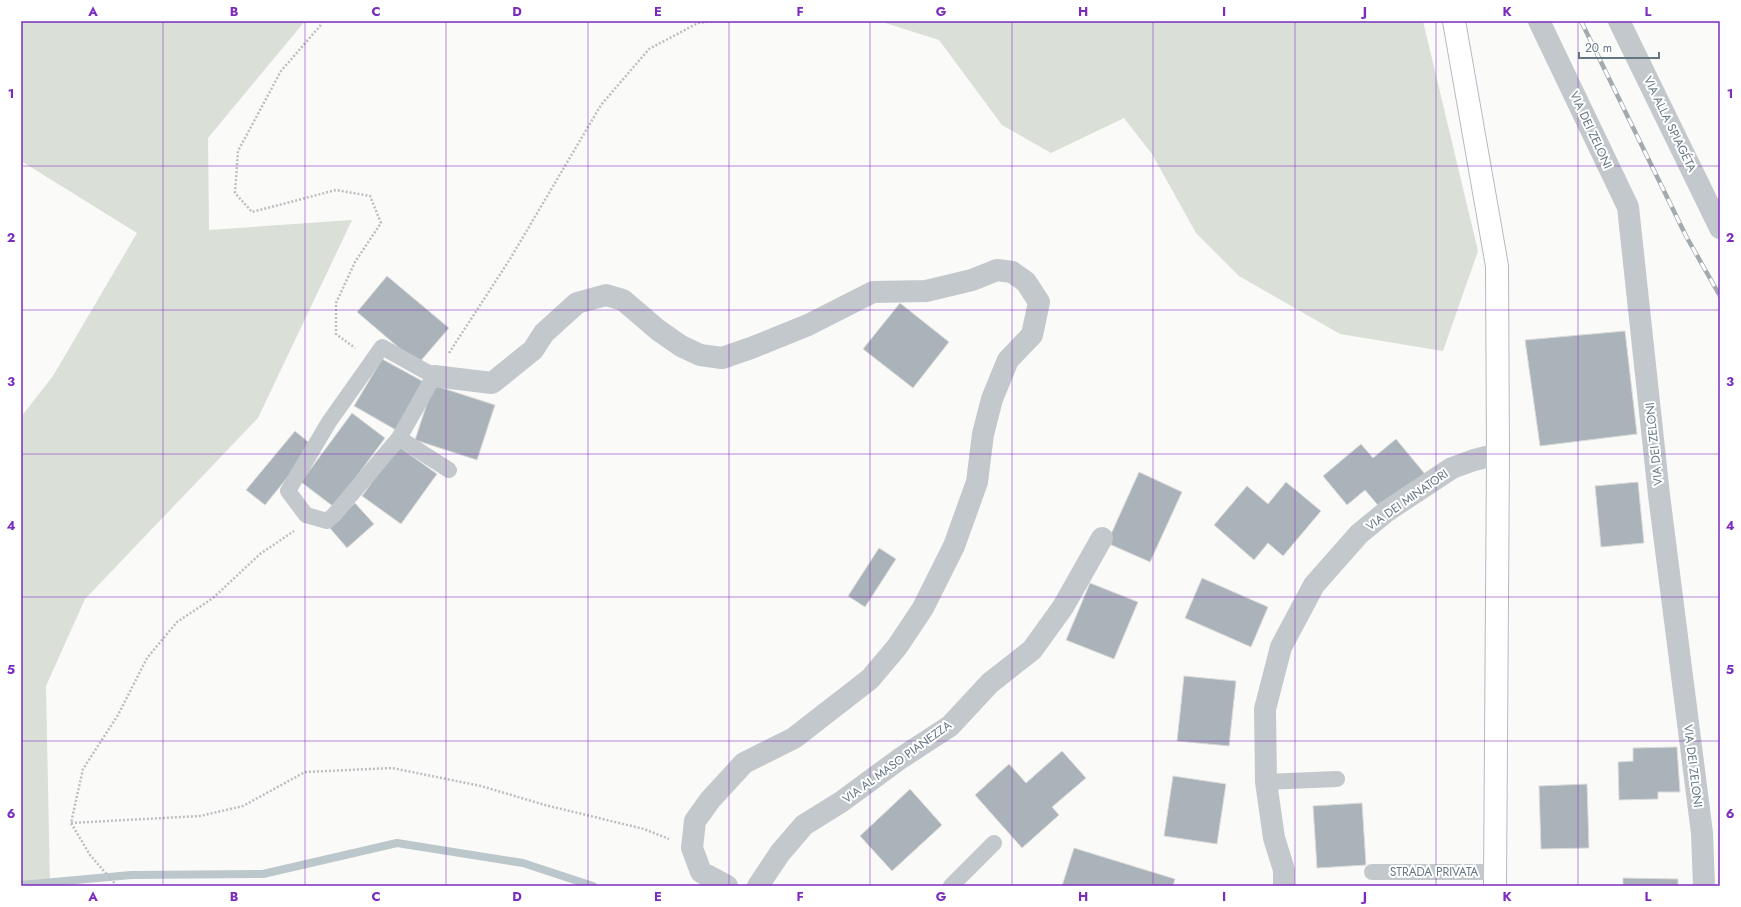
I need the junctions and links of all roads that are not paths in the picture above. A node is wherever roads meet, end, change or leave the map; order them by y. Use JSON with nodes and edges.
{"nodes":[{"id":1,"x":1454,"y":21,"type":"edge"},
{"id":2,"x":1539,"y":21,"type":"edge"},
{"id":3,"x":1619,"y":21,"type":"edge"},
{"id":4,"x":1720,"y":228,"type":"edge"},
{"id":5,"x":434,"y":376,"type":"junction"},
{"id":6,"x":399,"y":438,"type":"junction"},
{"id":7,"x":1498,"y":454,"type":"junction"},
{"id":8,"x":450,"y":470,"type":"dead end"},
{"id":9,"x":1102,"y":538,"type":"dead end"},
{"id":10,"x":1337,"y":779,"type":"dead end"},
{"id":11,"x":1266,"y":782,"type":"junction"},
{"id":12,"x":994,"y":843,"type":"dead end"},
{"id":13,"x":1372,"y":872,"type":"dead end"},
{"id":14,"x":1495,"y":879,"type":"edge"},
{"id":15,"x":727,"y":886,"type":"edge"},
{"id":16,"x":758,"y":886,"type":"edge"},
{"id":17,"x":952,"y":886,"type":"edge"},
{"id":18,"x":1284,"y":886,"type":"edge"},
{"id":19,"x":1704,"y":886,"type":"edge"}],
"edges":[{"from":1,"to":7,"type":"main road"},
{"from":2,"to":19,"type":"street","name":"VIA DEI ZELONI"},
{"from":3,"to":4,"type":"street","name":"VIA ALLA SPIAGÉTA"},
{"from":5,"to":6,"type":"lane"},
{"from":5,"to":6,"type":"lane"},
{"from":5,"to":15,"type":"street"},
{"from":6,"to":8,"type":"lane"},
{"from":7,"to":11,"type":"street","name":"VIA DEI MINATORI"},
{"from":7,"to":14,"type":"main road"},
{"from":9,"to":16,"type":"street","name":"VIA AL MASO PIANEZZA"},
{"from":10,"to":11,"type":"lane"},
{"from":11,"to":18,"type":"street","name":"VIA DEI MINATORI"},
{"from":12,"to":17,"type":"lane"},
{"from":13,"to":14,"type":"lane","name":"STRADA PRIVATA"}]}
